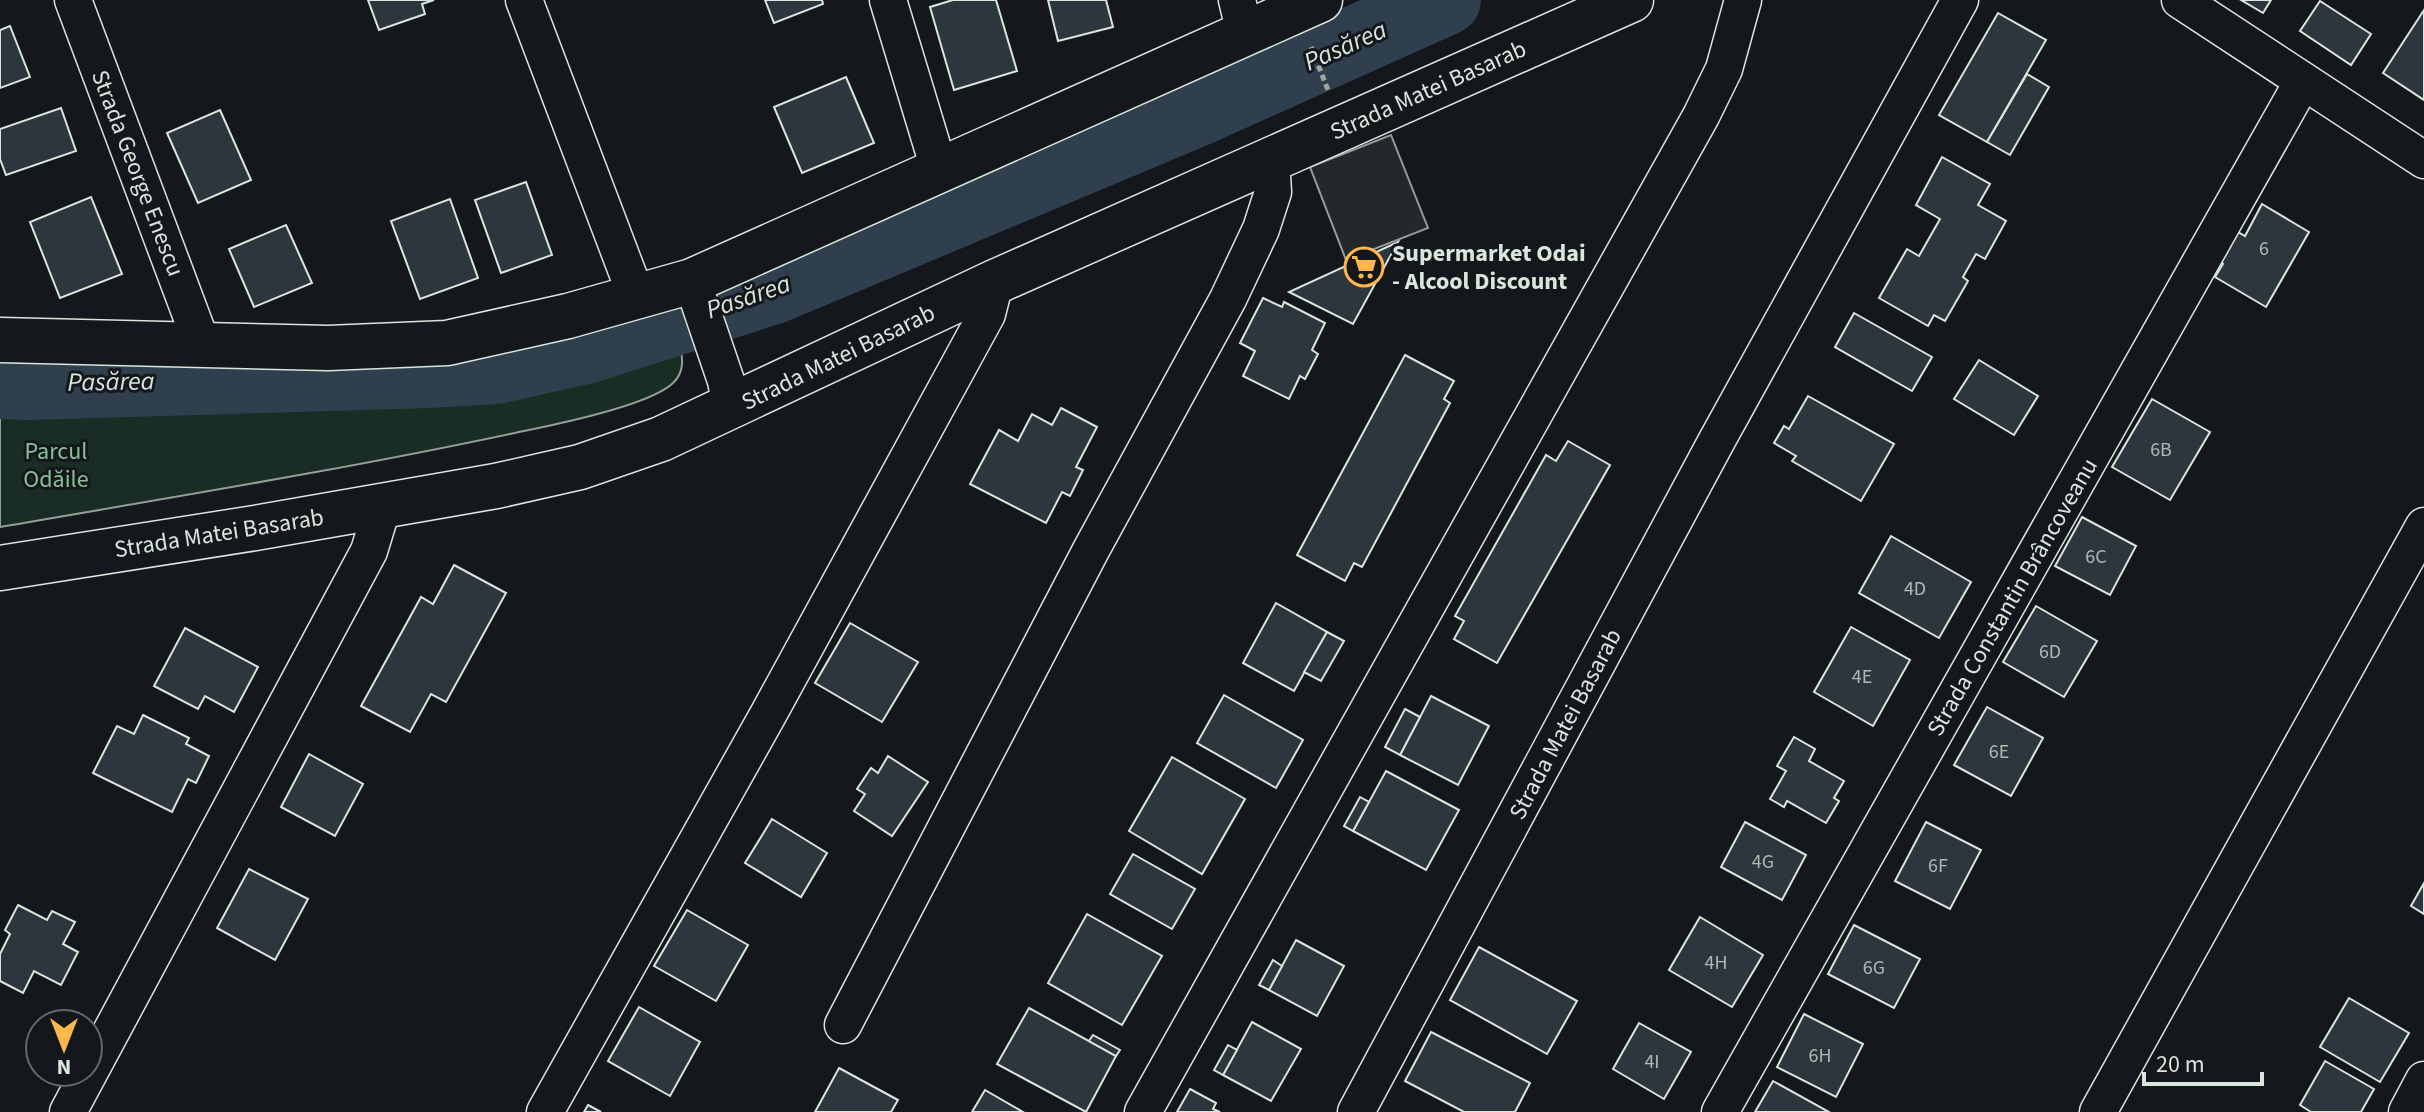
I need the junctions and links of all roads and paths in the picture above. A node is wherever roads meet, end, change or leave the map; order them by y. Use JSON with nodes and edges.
{"nodes":[{"id":1,"x":73,"y":0,"type":"edge"},
{"id":2,"x":524,"y":0,"type":"edge"},
{"id":3,"x":888,"y":0,"type":"edge"},
{"id":4,"x":1631,"y":0,"type":"edge"},
{"id":5,"x":1743,"y":0,"type":"edge"},
{"id":6,"x":1960,"y":0,"type":"edge"},
{"id":7,"x":2180,"y":0,"type":"edge"},
{"id":8,"x":1308,"y":5,"type":"edge"},
{"id":9,"x":1241,"y":17,"type":"edge"},
{"id":10,"x":2303,"y":81,"type":"junction"},
{"id":11,"x":1343,"y":128,"type":"junction"},
{"id":12,"x":1271,"y":160,"type":"junction"},
{"id":13,"x":2424,"y":160,"type":"edge"},
{"id":14,"x":940,"y":172,"type":"junction"},
{"id":15,"x":995,"y":282,"type":"junction"},
{"id":16,"x":696,"y":291,"type":"junction"},
{"id":17,"x":637,"y":298,"type":"junction"},
{"id":18,"x":0,"y":340,"type":"edge"},
{"id":19,"x":203,"y":347,"type":"junction"},
{"id":20,"x":729,"y":395,"type":"junction"},
{"id":21,"x":383,"y":505,"type":"junction"},
{"id":22,"x":2424,"y":526,"type":"edge"},
{"id":23,"x":0,"y":568,"type":"edge"},
{"id":24,"x":843,"y":1025,"type":"dead end"},
{"id":25,"x":2424,"y":1080,"type":"edge"},
{"id":26,"x":68,"y":1112,"type":"edge"},
{"id":27,"x":545,"y":1112,"type":"edge"},
{"id":28,"x":1143,"y":1112,"type":"edge"},
{"id":29,"x":1356,"y":1112,"type":"edge"},
{"id":30,"x":1720,"y":1112,"type":"edge"},
{"id":31,"x":2098,"y":1112,"type":"edge"},
{"id":32,"x":2407,"y":1112,"type":"edge"}],
"edges":[{"from":1,"to":19,"type":"street","name":"Strada George Enescu"},
{"from":2,"to":17,"type":"street"},
{"from":3,"to":14,"type":"street"},
{"from":4,"to":11,"type":"street","name":"Strada Matei Basarab"},
{"from":5,"to":28,"type":"street"},
{"from":6,"to":29,"type":"street","name":"Strada Matei Basarab"},
{"from":7,"to":10,"type":"street"},
{"from":8,"to":9,"type":"street"},
{"from":8,"to":11,"type":"path"},
{"from":9,"to":14,"type":"street"},
{"from":10,"to":13,"type":"street"},
{"from":10,"to":30,"type":"street","name":"Strada Constantin Brâncoveanu"},
{"from":11,"to":12,"type":"street","name":"Strada Matei Basarab"},
{"from":12,"to":15,"type":"street","name":"Strada Matei Basarab"},
{"from":12,"to":24,"type":"street"},
{"from":14,"to":16,"type":"street"},
{"from":15,"to":20,"type":"street","name":"Strada Matei Basarab"},
{"from":15,"to":27,"type":"street"},
{"from":16,"to":17,"type":"street"},
{"from":16,"to":20,"type":"street"},
{"from":17,"to":19,"type":"street"},
{"from":18,"to":19,"type":"street"},
{"from":20,"to":21,"type":"street","name":"Strada Matei Basarab"},
{"from":21,"to":23,"type":"street","name":"Strada Matei Basarab"},
{"from":21,"to":26,"type":"street"},
{"from":22,"to":31,"type":"street"},
{"from":25,"to":32,"type":"street"}]}
